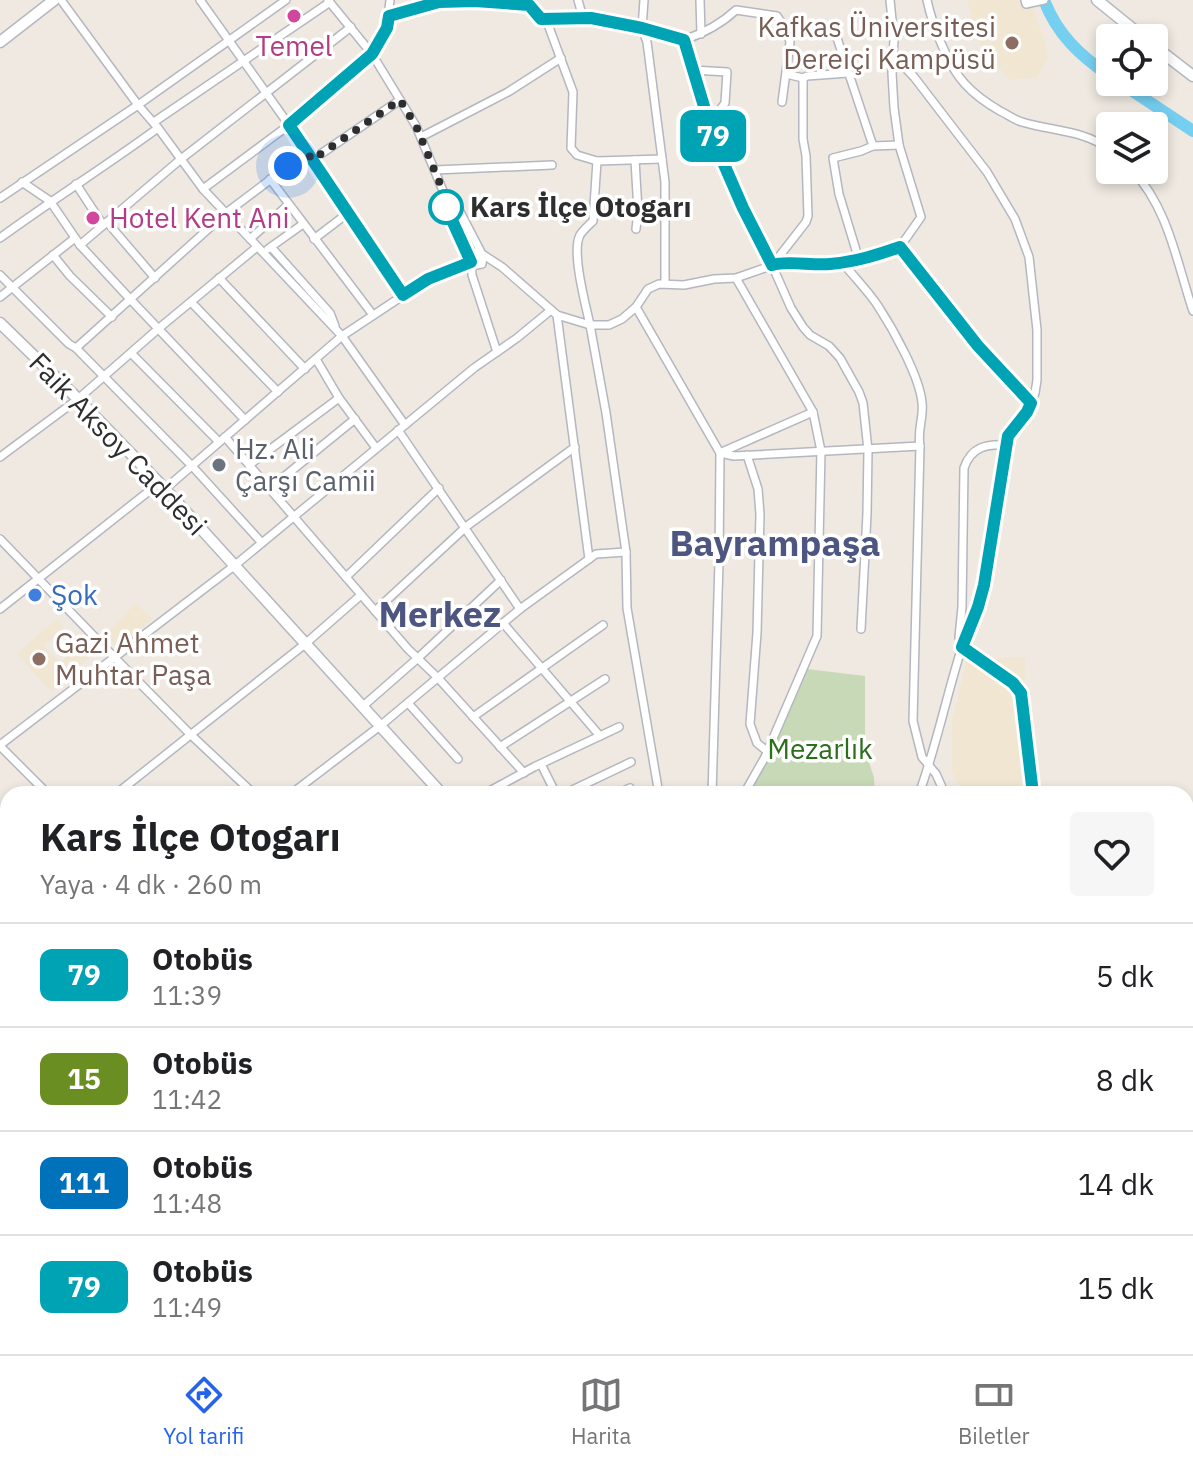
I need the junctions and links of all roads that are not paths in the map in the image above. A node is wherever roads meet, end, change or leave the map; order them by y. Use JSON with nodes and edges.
{"nodes":[{"id":1,"x":54,"y":0,"type":"edge"},
{"id":2,"x":61,"y":0,"type":"edge"},
{"id":3,"x":200,"y":0,"type":"edge"},
{"id":4,"x":286,"y":0,"type":"edge"},
{"id":5,"x":390,"y":0,"type":"edge"},
{"id":6,"x":535,"y":0,"type":"edge"},
{"id":7,"x":578,"y":0,"type":"edge"},
{"id":8,"x":644,"y":0,"type":"edge"},
{"id":9,"x":700,"y":0,"type":"edge"},
{"id":10,"x":890,"y":0,"type":"edge"},
{"id":11,"x":927,"y":0,"type":"edge"},
{"id":12,"x":1025,"y":0,"type":"edge"},
{"id":13,"x":1097,"y":0,"type":"edge"},
{"id":14,"x":329,"y":1,"type":"edge"},
{"id":15,"x":476,"y":1,"type":"edge"},
{"id":16,"x":1040,"y":1,"type":"edge"},
{"id":17,"x":538,"y":15,"type":"junction"},
{"id":18,"x":389,"y":16,"type":"junction"},
{"id":19,"x":583,"y":18,"type":"junction"},
{"id":20,"x":546,"y":19,"type":"junction"},
{"id":21,"x":1127,"y":24,"type":"edge"},
{"id":22,"x":351,"y":27,"type":"junction"},
{"id":23,"x":642,"y":28,"type":"junction"},
{"id":24,"x":701,"y":34,"type":"junction"},
{"id":25,"x":837,"y":38,"type":"dead end"},
{"id":26,"x":228,"y":40,"type":"junction"},
{"id":27,"x":684,"y":40,"type":"junction"},
{"id":28,"x":0,"y":42,"type":"edge"},
{"id":29,"x":372,"y":54,"type":"junction"},
{"id":30,"x":893,"y":55,"type":"junction"},
{"id":31,"x":1168,"y":57,"type":"edge"},
{"id":32,"x":561,"y":58,"type":"junction"},
{"id":33,"x":243,"y":61,"type":"junction"},
{"id":34,"x":693,"y":70,"type":"junction"},
{"id":35,"x":848,"y":73,"type":"junction"},
{"id":36,"x":786,"y":74,"type":"junction"},
{"id":37,"x":1193,"y":76,"type":"edge"},
{"id":38,"x":803,"y":78,"type":"junction"},
{"id":39,"x":265,"y":93,"type":"junction"},
{"id":40,"x":400,"y":100,"type":"junction"},
{"id":41,"x":782,"y":102,"type":"dead end"},
{"id":42,"x":138,"y":105,"type":"junction"},
{"id":43,"x":709,"y":124,"type":"junction"},
{"id":44,"x":156,"y":125,"type":"junction"},
{"id":45,"x":289,"y":125,"type":"junction"},
{"id":46,"x":421,"y":137,"type":"junction"},
{"id":47,"x":1096,"y":142,"type":"edge"},
{"id":48,"x":899,"y":145,"type":"junction"},
{"id":49,"x":873,"y":146,"type":"junction"},
{"id":50,"x":307,"y":152,"type":"junction"},
{"id":51,"x":181,"y":159,"type":"junction"},
{"id":52,"x":662,"y":159,"type":"junction"},
{"id":53,"x":312,"y":160,"type":"junction"},
{"id":54,"x":635,"y":160,"type":"junction"},
{"id":55,"x":597,"y":161,"type":"junction"},
{"id":56,"x":552,"y":165,"type":"dead end"},
{"id":57,"x":435,"y":170,"type":"junction"},
{"id":58,"x":270,"y":179,"type":"junction"},
{"id":59,"x":22,"y":182,"type":"junction"},
{"id":60,"x":76,"y":184,"type":"junction"},
{"id":61,"x":1145,"y":184,"type":"edge"},
{"id":62,"x":203,"y":189,"type":"junction"},
{"id":63,"x":0,"y":198,"type":"edge"},
{"id":64,"x":446,"y":198,"type":"junction"},
{"id":65,"x":50,"y":201,"type":"junction"},
{"id":66,"x":288,"y":205,"type":"junction"},
{"id":67,"x":226,"y":213,"type":"junction"},
{"id":68,"x":348,"y":213,"type":"junction"},
{"id":69,"x":105,"y":223,"type":"junction"},
{"id":70,"x":303,"y":224,"type":"junction"},
{"id":71,"x":636,"y":229,"type":"dead end"},
{"id":72,"x":0,"y":238,"type":"edge"},
{"id":73,"x":250,"y":239,"type":"junction"},
{"id":74,"x":314,"y":239,"type":"junction"},
{"id":75,"x":78,"y":241,"type":"junction"},
{"id":76,"x":271,"y":247,"type":"junction"},
{"id":77,"x":900,"y":247,"type":"junction"},
{"id":78,"x":260,"y":250,"type":"junction"},
{"id":79,"x":482,"y":254,"type":"junction"},
{"id":80,"x":53,"y":255,"type":"junction"},
{"id":81,"x":859,"y":260,"type":"junction"},
{"id":82,"x":471,"y":261,"type":"junction"},
{"id":83,"x":843,"y":263,"type":"junction"},
{"id":84,"x":772,"y":265,"type":"junction"},
{"id":85,"x":0,"y":275,"type":"edge"},
{"id":86,"x":155,"y":278,"type":"junction"},
{"id":87,"x":219,"y":278,"type":"junction"},
{"id":88,"x":736,"y":278,"type":"junction"},
{"id":89,"x":665,"y":283,"type":"junction"},
{"id":90,"x":12,"y":286,"type":"junction"},
{"id":91,"x":403,"y":295,"type":"junction"},
{"id":92,"x":0,"y":297,"type":"edge"},
{"id":93,"x":131,"y":300,"type":"junction"},
{"id":94,"x":191,"y":302,"type":"junction"},
{"id":95,"x":636,"y":307,"type":"junction"},
{"id":96,"x":1193,"y":311,"type":"edge"},
{"id":97,"x":554,"y":312,"type":"junction"},
{"id":98,"x":373,"y":315,"type":"junction"},
{"id":99,"x":112,"y":317,"type":"junction"},
{"id":100,"x":0,"y":323,"type":"edge"},
{"id":101,"x":590,"y":325,"type":"junction"},
{"id":102,"x":158,"y":329,"type":"junction"},
{"id":103,"x":340,"y":334,"type":"junction"},
{"id":104,"x":76,"y":348,"type":"junction"},
{"id":105,"x":497,"y":352,"type":"junction"},
{"id":106,"x":131,"y":353,"type":"junction"},
{"id":107,"x":316,"y":359,"type":"junction"},
{"id":108,"x":305,"y":369,"type":"junction"},
{"id":109,"x":104,"y":377,"type":"junction"},
{"id":110,"x":278,"y":392,"type":"junction"},
{"id":111,"x":339,"y":398,"type":"junction"},
{"id":112,"x":78,"y":399,"type":"junction"},
{"id":113,"x":1031,"y":403,"type":"junction"},
{"id":114,"x":813,"y":412,"type":"junction"},
{"id":115,"x":355,"y":419,"type":"junction"},
{"id":116,"x":245,"y":420,"type":"junction"},
{"id":117,"x":402,"y":428,"type":"junction"},
{"id":118,"x":222,"y":440,"type":"junction"},
{"id":119,"x":1006,"y":445,"type":"junction"},
{"id":120,"x":920,"y":446,"type":"junction"},
{"id":121,"x":575,"y":447,"type":"junction"},
{"id":122,"x":376,"y":448,"type":"junction"},
{"id":123,"x":868,"y":450,"type":"junction"},
{"id":124,"x":821,"y":451,"type":"junction"},
{"id":125,"x":720,"y":453,"type":"junction"},
{"id":126,"x":747,"y":455,"type":"junction"},
{"id":127,"x":0,"y":457,"type":"edge"},
{"id":128,"x":249,"y":465,"type":"junction"},
{"id":129,"x":192,"y":466,"type":"junction"},
{"id":130,"x":162,"y":486,"type":"junction"},
{"id":131,"x":439,"y":488,"type":"junction"},
{"id":132,"x":269,"y":489,"type":"junction"},
{"id":133,"x":295,"y":516,"type":"junction"},
{"id":134,"x":466,"y":527,"type":"junction"},
{"id":135,"x":0,"y":539,"type":"edge"},
{"id":136,"x":262,"y":543,"type":"junction"},
{"id":137,"x":626,"y":552,"type":"junction"},
{"id":138,"x":593,"y":556,"type":"junction"},
{"id":139,"x":234,"y":566,"type":"junction"},
{"id":140,"x":346,"y":577,"type":"junction"},
{"id":141,"x":39,"y":578,"type":"junction"},
{"id":142,"x":501,"y":580,"type":"junction"},
{"id":143,"x":361,"y":595,"type":"junction"},
{"id":144,"x":0,"y":609,"type":"edge"},
{"id":145,"x":520,"y":609,"type":"junction"},
{"id":146,"x":375,"y":611,"type":"junction"},
{"id":147,"x":503,"y":623,"type":"junction"},
{"id":148,"x":603,"y":625,"type":"dead end"},
{"id":149,"x":861,"y":629,"type":"dead end"},
{"id":150,"x":305,"y":644,"type":"junction"},
{"id":151,"x":962,"y":647,"type":"junction"},
{"id":152,"x":114,"y":657,"type":"junction"},
{"id":153,"x":418,"y":658,"type":"junction"},
{"id":154,"x":541,"y":668,"type":"junction"},
{"id":155,"x":438,"y":678,"type":"junction"},
{"id":156,"x":605,"y":679,"type":"dead end"},
{"id":157,"x":571,"y":702,"type":"junction"},
{"id":158,"x":408,"y":703,"type":"junction"},
{"id":159,"x":362,"y":707,"type":"junction"},
{"id":160,"x":473,"y":717,"type":"junction"},
{"id":161,"x":380,"y":726,"type":"junction"},
{"id":162,"x":619,"y":727,"type":"dead end"},
{"id":163,"x":191,"y":735,"type":"junction"},
{"id":164,"x":600,"y":736,"type":"junction"},
{"id":165,"x":0,"y":745,"type":"edge"},
{"id":166,"x":500,"y":747,"type":"junction"},
{"id":167,"x":768,"y":752,"type":"junction"},
{"id":168,"x":458,"y":759,"type":"dead end"},
{"id":169,"x":631,"y":762,"type":"dead end"},
{"id":170,"x":541,"y":764,"type":"junction"},
{"id":171,"x":929,"y":765,"type":"junction"},
{"id":172,"x":524,"y":773,"type":"junction"},
{"id":173,"x":40,"y":786,"type":"edge"},
{"id":174,"x":126,"y":786,"type":"edge"},
{"id":175,"x":245,"y":786,"type":"edge"},
{"id":176,"x":301,"y":786,"type":"edge"},
{"id":177,"x":435,"y":786,"type":"edge"},
{"id":178,"x":499,"y":786,"type":"edge"},
{"id":179,"x":552,"y":786,"type":"edge"},
{"id":180,"x":581,"y":786,"type":"edge"},
{"id":181,"x":658,"y":786,"type":"edge"},
{"id":182,"x":712,"y":786,"type":"edge"},
{"id":183,"x":749,"y":786,"type":"edge"},
{"id":184,"x":922,"y":786,"type":"edge"},
{"id":185,"x":941,"y":786,"type":"edge"},
{"id":186,"x":1032,"y":786,"type":"edge"}],
"edges":[{"from":1,"to":28,"type":"main road"},
{"from":2,"to":42,"type":"street"},
{"from":3,"to":26,"type":"street"},
{"from":4,"to":26,"type":"street"},
{"from":5,"to":18,"type":"street"},
{"from":6,"to":17,"type":"street"},
{"from":7,"to":19,"type":"street"},
{"from":8,"to":23,"type":"street"},
{"from":9,"to":24,"type":"street"},
{"from":10,"to":30,"type":"street"},
{"from":11,"to":47,"type":"street"},
{"from":12,"to":16,"type":"street"},
{"from":13,"to":21,"type":"main road"},
{"from":14,"to":22,"type":"street"},
{"from":14,"to":33,"type":"street"},
{"from":15,"to":17,"type":"street"},
{"from":15,"to":18,"type":"street"},
{"from":17,"to":20,"type":"street"},
{"from":18,"to":29,"type":"street"},
{"from":19,"to":20,"type":"street"},
{"from":19,"to":23,"type":"street"},
{"from":20,"to":32,"type":"street"},
{"from":22,"to":29,"type":"street"},
{"from":22,"to":39,"type":"street"},
{"from":23,"to":27,"type":"street"},
{"from":23,"to":52,"type":"street"},
{"from":24,"to":27,"type":"street"},
{"from":24,"to":36,"type":"street"},
{"from":25,"to":35,"type":"street"},
{"from":26,"to":33,"type":"street"},
{"from":26,"to":42,"type":"street"},
{"from":27,"to":34,"type":"street"},
{"from":29,"to":40,"type":"street"},
{"from":29,"to":45,"type":"street"},
{"from":30,"to":48,"type":"street"},
{"from":30,"to":113,"type":"street"},
{"from":31,"to":37,"type":"main road"},
{"from":32,"to":46,"type":"street"},
{"from":32,"to":55,"type":"street"},
{"from":33,"to":39,"type":"street"},
{"from":33,"to":44,"type":"street"},
{"from":34,"to":43,"type":"street"},
{"from":34,"to":43,"type":"street"},
{"from":35,"to":38,"type":"street"},
{"from":35,"to":49,"type":"street"},
{"from":36,"to":38,"type":"street"},
{"from":36,"to":41,"type":"street"},
{"from":38,"to":84,"type":"street"},
{"from":39,"to":45,"type":"street"},
{"from":39,"to":51,"type":"street"},
{"from":40,"to":46,"type":"street"},
{"from":40,"to":53,"type":"street"},
{"from":42,"to":44,"type":"street"},
{"from":42,"to":59,"type":"street"},
{"from":43,"to":84,"type":"street"},
{"from":44,"to":51,"type":"street"},
{"from":44,"to":60,"type":"street"},
{"from":45,"to":50,"type":"street"},
{"from":45,"to":62,"type":"street"},
{"from":46,"to":57,"type":"street"},
{"from":48,"to":49,"type":"street"},
{"from":48,"to":77,"type":"street"},
{"from":49,"to":81,"type":"street"},
{"from":50,"to":53,"type":"street"},
{"from":50,"to":58,"type":"street"},
{"from":51,"to":62,"type":"street"},
{"from":51,"to":69,"type":"street"},
{"from":52,"to":54,"type":"street"},
{"from":52,"to":89,"type":"street"},
{"from":53,"to":68,"type":"street"},
{"from":54,"to":55,"type":"street"},
{"from":54,"to":71,"type":"street"},
{"from":55,"to":101,"type":"street"},
{"from":56,"to":57,"type":"street"},
{"from":57,"to":64,"type":"street"},
{"from":58,"to":66,"type":"street"},
{"from":58,"to":67,"type":"street"},
{"from":59,"to":63,"type":"street"},
{"from":59,"to":65,"type":"street"},
{"from":60,"to":65,"type":"street"},
{"from":60,"to":69,"type":"street"},
{"from":61,"to":96,"type":"street"},
{"from":62,"to":67,"type":"street"},
{"from":64,"to":79,"type":"street"},
{"from":64,"to":82,"type":"street"},
{"from":65,"to":72,"type":"street"},
{"from":65,"to":75,"type":"street"},
{"from":66,"to":70,"type":"street"},
{"from":66,"to":73,"type":"street"},
{"from":67,"to":73,"type":"street"},
{"from":67,"to":86,"type":"street"},
{"from":68,"to":74,"type":"street"},
{"from":68,"to":91,"type":"street"},
{"from":69,"to":75,"type":"street"},
{"from":69,"to":86,"type":"street"},
{"from":70,"to":74,"type":"street"},
{"from":70,"to":76,"type":"street"},
{"from":73,"to":78,"type":"street"},
{"from":74,"to":98,"type":"street"},
{"from":75,"to":80,"type":"street"},
{"from":75,"to":93,"type":"street"},
{"from":76,"to":78,"type":"street"},
{"from":76,"to":103,"type":"street"},
{"from":77,"to":81,"type":"street"},
{"from":77,"to":113,"type":"street"},
{"from":78,"to":87,"type":"street"},
{"from":78,"to":103,"type":"street"},
{"from":79,"to":82,"type":"street"},
{"from":79,"to":97,"type":"street"},
{"from":80,"to":90,"type":"street"},
{"from":80,"to":99,"type":"street"},
{"from":81,"to":83,"type":"street"},
{"from":82,"to":91,"type":"street"},
{"from":82,"to":105,"type":"street"},
{"from":83,"to":84,"type":"street"},
{"from":83,"to":120,"type":"street"},
{"from":84,"to":88,"type":"street"},
{"from":84,"to":123,"type":"street"},
{"from":85,"to":90,"type":"street"},
{"from":86,"to":93,"type":"street"},
{"from":87,"to":94,"type":"street"},
{"from":87,"to":108,"type":"street"},
{"from":88,"to":89,"type":"street"},
{"from":88,"to":114,"type":"street"},
{"from":89,"to":95,"type":"street"},
{"from":90,"to":92,"type":"street"},
{"from":90,"to":104,"type":"street"},
{"from":91,"to":98,"type":"street"},
{"from":93,"to":99,"type":"street"},
{"from":93,"to":102,"type":"street"},
{"from":94,"to":102,"type":"street"},
{"from":94,"to":110,"type":"street"},
{"from":95,"to":101,"type":"street"},
{"from":95,"to":125,"type":"street"},
{"from":97,"to":101,"type":"street"},
{"from":97,"to":105,"type":"street"},
{"from":97,"to":121,"type":"street"},
{"from":98,"to":103,"type":"street"},
{"from":99,"to":104,"type":"street"},
{"from":100,"to":112,"type":"main road","name":"Faik Aksoy Caddesi"},
{"from":101,"to":137,"type":"street"},
{"from":102,"to":106,"type":"street"},
{"from":102,"to":116,"type":"street"},
{"from":103,"to":107,"type":"street"},
{"from":103,"to":117,"type":"street"},
{"from":104,"to":109,"type":"street"},
{"from":105,"to":117,"type":"street"},
{"from":106,"to":109,"type":"street"},
{"from":106,"to":118,"type":"street"},
{"from":107,"to":108,"type":"street"},
{"from":107,"to":111,"type":"street"},
{"from":108,"to":110,"type":"street"},
{"from":109,"to":112,"type":"street"},
{"from":109,"to":129,"type":"street"},
{"from":110,"to":116,"type":"street"},
{"from":111,"to":115,"type":"street"},
{"from":111,"to":128,"type":"street"},
{"from":112,"to":127,"type":"street"},
{"from":112,"to":130,"type":"main road","name":"Faik Aksoy Caddesi"},
{"from":113,"to":119,"type":"street"},
{"from":114,"to":124,"type":"street"},
{"from":114,"to":125,"type":"street"},
{"from":115,"to":122,"type":"street"},
{"from":115,"to":132,"type":"street"},
{"from":116,"to":118,"type":"street"},
{"from":117,"to":122,"type":"street"},
{"from":117,"to":131,"type":"street"},
{"from":118,"to":128,"type":"street"},
{"from":118,"to":129,"type":"street"},
{"from":119,"to":151,"type":"street"},
{"from":119,"to":151,"type":"street"},
{"from":120,"to":123,"type":"street"},
{"from":120,"to":171,"type":"street"},
{"from":121,"to":134,"type":"street"},
{"from":121,"to":138,"type":"street"},
{"from":122,"to":133,"type":"street"},
{"from":123,"to":124,"type":"street"},
{"from":123,"to":149,"type":"street"},
{"from":124,"to":126,"type":"street"},
{"from":124,"to":167,"type":"street"},
{"from":125,"to":126,"type":"street"},
{"from":125,"to":182,"type":"street"},
{"from":126,"to":167,"type":"street"},
{"from":128,"to":132,"type":"street"},
{"from":129,"to":130,"type":"street"},
{"from":129,"to":136,"type":"street"},
{"from":130,"to":139,"type":"main road","name":"Faik Aksoy Caddesi"},
{"from":130,"to":141,"type":"street"},
{"from":131,"to":134,"type":"street"},
{"from":131,"to":140,"type":"street"},
{"from":132,"to":133,"type":"street"},
{"from":133,"to":136,"type":"street"},
{"from":133,"to":140,"type":"street"},
{"from":134,"to":142,"type":"street"},
{"from":134,"to":146,"type":"street"},
{"from":135,"to":141,"type":"street"},
{"from":136,"to":139,"type":"street"},
{"from":137,"to":138,"type":"street"},
{"from":137,"to":181,"type":"street"},
{"from":138,"to":145,"type":"street"},
{"from":139,"to":150,"type":"main road","name":"Faik Aksoy Caddesi"},
{"from":139,"to":152,"type":"street"},
{"from":140,"to":143,"type":"street"},
{"from":141,"to":144,"type":"street"},
{"from":141,"to":152,"type":"street"},
{"from":142,"to":145,"type":"street"},
{"from":142,"to":153,"type":"street"},
{"from":143,"to":146,"type":"street"},
{"from":143,"to":150,"type":"street"},
{"from":145,"to":147,"type":"street"},
{"from":146,"to":153,"type":"street"},
{"from":147,"to":154,"type":"street"},
{"from":147,"to":155,"type":"street"},
{"from":148,"to":154,"type":"street"},
{"from":150,"to":159,"type":"main road","name":"Faik Aksoy Caddesi"},
{"from":150,"to":163,"type":"street"},
{"from":151,"to":171,"type":"street"},
{"from":151,"to":186,"type":"street"},
{"from":152,"to":163,"type":"street"},
{"from":152,"to":165,"type":"street"},
{"from":153,"to":155,"type":"street"},
{"from":153,"to":159,"type":"street"},
{"from":154,"to":157,"type":"street"},
{"from":154,"to":160,"type":"street"},
{"from":155,"to":158,"type":"street"},
{"from":155,"to":160,"type":"street"},
{"from":156,"to":157,"type":"street"},
{"from":157,"to":164,"type":"street"},
{"from":157,"to":166,"type":"street"},
{"from":158,"to":161,"type":"street"},
{"from":158,"to":168,"type":"street"},
{"from":159,"to":161,"type":"main road","name":"Faik Aksoy Caddesi"},
{"from":160,"to":166,"type":"street"},
{"from":161,"to":176,"type":"street"},
{"from":161,"to":177,"type":"main road","name":"Faik Aksoy Caddesi"},
{"from":162,"to":164,"type":"street"},
{"from":163,"to":174,"type":"street"},
{"from":163,"to":175,"type":"street"},
{"from":164,"to":170,"type":"street"},
{"from":165,"to":173,"type":"street"},
{"from":166,"to":172,"type":"street"},
{"from":167,"to":183,"type":"street"},
{"from":169,"to":180,"type":"street"},
{"from":170,"to":172,"type":"street"},
{"from":170,"to":179,"type":"street"},
{"from":171,"to":184,"type":"street"},
{"from":171,"to":185,"type":"street"},
{"from":172,"to":178,"type":"street"}]}
